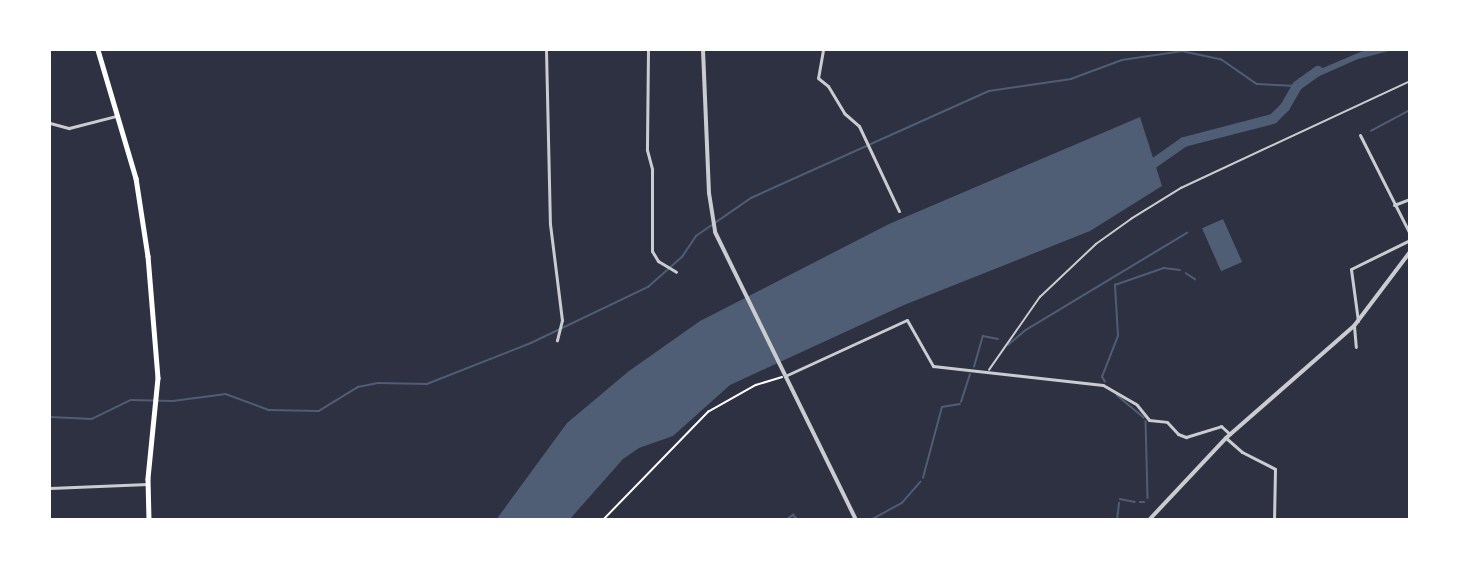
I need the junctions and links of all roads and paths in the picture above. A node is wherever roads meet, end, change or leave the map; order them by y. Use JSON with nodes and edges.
{"nodes":[{"id":1,"x":98,"y":50,"type":"edge"},
{"id":2,"x":546,"y":50,"type":"edge"},
{"id":3,"x":648,"y":50,"type":"edge"},
{"id":4,"x":703,"y":50,"type":"edge"},
{"id":5,"x":823,"y":50,"type":"edge"},
{"id":6,"x":1410,"y":81,"type":"edge"},
{"id":7,"x":116,"y":116,"type":"junction"},
{"id":8,"x":50,"y":123,"type":"edge"},
{"id":9,"x":1360,"y":135,"type":"dead end"},
{"id":10,"x":1410,"y":200,"type":"edge"},
{"id":11,"x":1394,"y":205,"type":"junction"},
{"id":12,"x":898,"y":211,"type":"dead end"},
{"id":13,"x":1410,"y":234,"type":"edge"},
{"id":14,"x":1410,"y":240,"type":"edge"},
{"id":15,"x":1410,"y":252,"type":"edge"},
{"id":16,"x":676,"y":272,"type":"dead end"},
{"id":17,"x":1358,"y":322,"type":"junction"},
{"id":18,"x":1354,"y":326,"type":"junction"},
{"id":19,"x":557,"y":340,"type":"dead end"},
{"id":20,"x":1356,"y":347,"type":"dead end"},
{"id":21,"x":988,"y":373,"type":"junction"},
{"id":22,"x":785,"y":376,"type":"junction"},
{"id":23,"x":1228,"y":436,"type":"junction"},
{"id":24,"x":148,"y":484,"type":"junction"},
{"id":25,"x":50,"y":488,"type":"edge"},
{"id":26,"x":149,"y":519,"type":"edge"},
{"id":27,"x":603,"y":519,"type":"edge"},
{"id":28,"x":856,"y":519,"type":"edge"},
{"id":29,"x":1149,"y":519,"type":"edge"},
{"id":30,"x":1274,"y":519,"type":"edge"}],
"edges":[{"from":1,"to":7,"type":"main road"},
{"from":2,"to":19,"type":"street"},
{"from":3,"to":16,"type":"street"},
{"from":4,"to":22,"type":"street"},
{"from":5,"to":12,"type":"street"},
{"from":6,"to":21,"type":"lane"},
{"from":7,"to":8,"type":"street"},
{"from":7,"to":24,"type":"main road"},
{"from":9,"to":11,"type":"street"},
{"from":10,"to":11,"type":"street"},
{"from":11,"to":13,"type":"street"},
{"from":14,"to":17,"type":"street"},
{"from":15,"to":17,"type":"street"},
{"from":17,"to":18,"type":"street"},
{"from":18,"to":20,"type":"street"},
{"from":18,"to":23,"type":"street"},
{"from":21,"to":22,"type":"street"},
{"from":21,"to":23,"type":"street"},
{"from":22,"to":27,"type":"path"},
{"from":22,"to":28,"type":"street"},
{"from":23,"to":29,"type":"street"},
{"from":23,"to":30,"type":"street"},
{"from":24,"to":25,"type":"street"},
{"from":24,"to":26,"type":"main road"}]}
